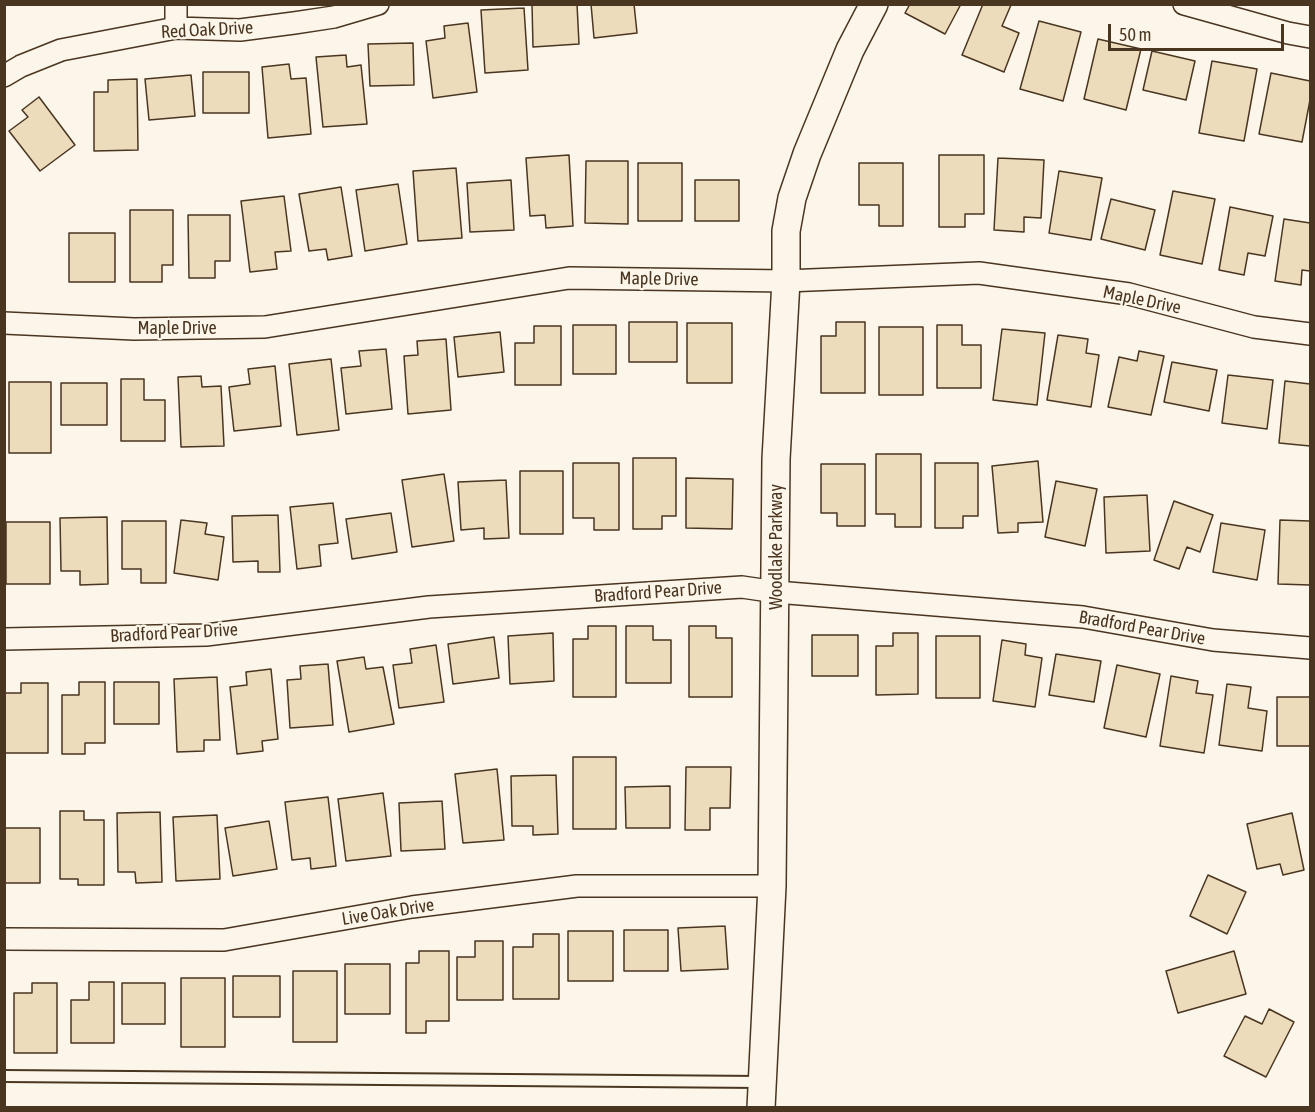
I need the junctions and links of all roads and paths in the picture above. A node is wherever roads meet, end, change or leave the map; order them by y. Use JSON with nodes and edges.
{"nodes":[{"id":1,"x":176,"y":4,"type":"edge"},
{"id":2,"x":378,"y":4,"type":"edge"},
{"id":3,"x":874,"y":4,"type":"edge"},
{"id":4,"x":1184,"y":4,"type":"edge"},
{"id":5,"x":176,"y":28,"type":"junction"},
{"id":6,"x":1311,"y":37,"type":"edge"},
{"id":7,"x":4,"y":76,"type":"edge"},
{"id":8,"x":786,"y":281,"type":"junction"},
{"id":9,"x":4,"y":323,"type":"edge"},
{"id":10,"x":1311,"y":334,"type":"edge"},
{"id":11,"x":776,"y":592,"type":"junction"},
{"id":12,"x":4,"y":639,"type":"edge"},
{"id":13,"x":1311,"y":648,"type":"edge"},
{"id":14,"x":772,"y":886,"type":"junction"},
{"id":15,"x":4,"y":939,"type":"edge"},
{"id":16,"x":4,"y":1076,"type":"edge"},
{"id":17,"x":761,"y":1095,"type":"edge"}],
"edges":[{"from":1,"to":5,"type":"street"},
{"from":2,"to":5,"type":"street","name":"Red Oak Drive"},
{"from":3,"to":8,"type":"street","name":"Woodlake Parkway"},
{"from":4,"to":6,"type":"street"},
{"from":5,"to":7,"type":"street","name":"Red Oak Drive"},
{"from":8,"to":9,"type":"street","name":"Maple Drive"},
{"from":8,"to":10,"type":"street","name":"Maple Drive"},
{"from":8,"to":11,"type":"street","name":"Woodlake Parkway"},
{"from":11,"to":12,"type":"street","name":"Bradford Pear Drive"},
{"from":11,"to":13,"type":"street","name":"Bradford Pear Drive"},
{"from":11,"to":14,"type":"street","name":"Woodlake Parkway"},
{"from":14,"to":15,"type":"street","name":"Live Oak Drive"},
{"from":14,"to":17,"type":"street","name":"Woodlake Parkway"},
{"from":16,"to":17,"type":"lane"}]}
